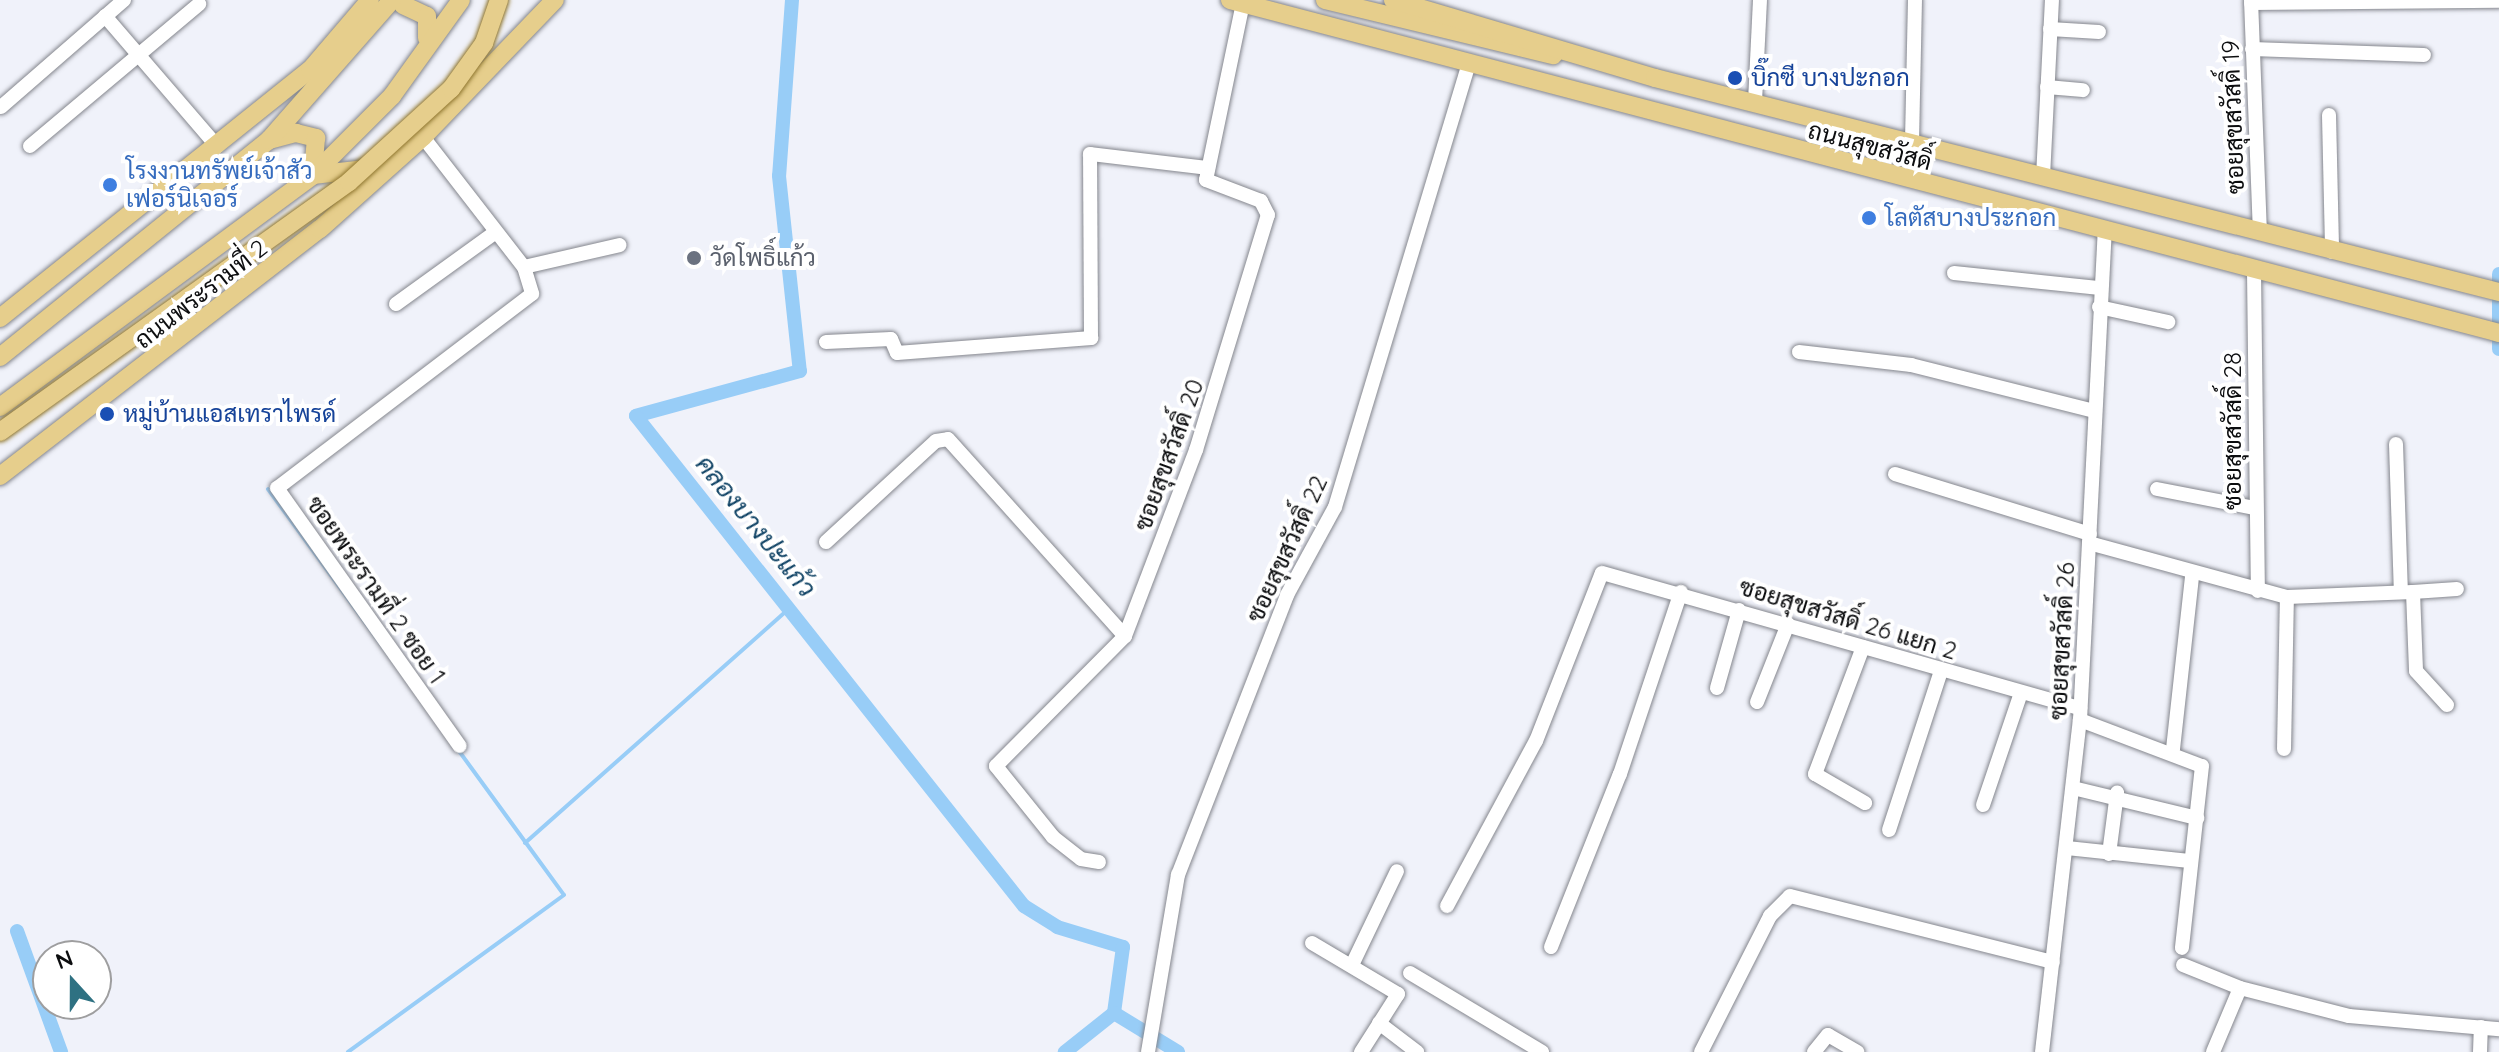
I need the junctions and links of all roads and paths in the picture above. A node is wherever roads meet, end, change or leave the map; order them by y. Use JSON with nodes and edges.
{"nodes":[{"id":1,"x":124,"y":0,"type":"edge"},
{"id":2,"x":370,"y":0,"type":"edge"},
{"id":3,"x":376,"y":0,"type":"edge"},
{"id":4,"x":461,"y":0,"type":"edge"},
{"id":5,"x":499,"y":0,"type":"edge"},
{"id":6,"x":555,"y":0,"type":"edge"},
{"id":7,"x":1325,"y":0,"type":"edge"},
{"id":8,"x":1393,"y":0,"type":"edge"},
{"id":9,"x":1760,"y":0,"type":"edge"},
{"id":10,"x":1915,"y":0,"type":"edge"},
{"id":11,"x":2052,"y":0,"type":"edge"},
{"id":12,"x":2251,"y":1,"type":"edge"},
{"id":13,"x":2499,"y":1,"type":"edge"},
{"id":14,"x":401,"y":2,"type":"edge"},
{"id":15,"x":1236,"y":2,"type":"edge"},
{"id":16,"x":199,"y":4,"type":"dead end"},
{"id":17,"x":105,"y":16,"type":"junction"},
{"id":18,"x":2050,"y":29,"type":"junction"},
{"id":19,"x":2099,"y":32,"type":"dead end"},
{"id":20,"x":370,"y":34,"type":"junction"},
{"id":21,"x":427,"y":38,"type":"junction"},
{"id":22,"x":2252,"y":49,"type":"junction"},
{"id":23,"x":140,"y":54,"type":"junction"},
{"id":24,"x":2424,"y":55,"type":"dead end"},
{"id":25,"x":1469,"y":63,"type":"junction"},
{"id":26,"x":1642,"y":74,"type":"junction"},
{"id":27,"x":2047,"y":87,"type":"junction"},
{"id":28,"x":2083,"y":90,"type":"dead end"},
{"id":29,"x":1755,"y":102,"type":"junction"},
{"id":30,"x":1,"y":107,"type":"edge"},
{"id":31,"x":2329,"y":115,"type":"dead end"},
{"id":32,"x":423,"y":137,"type":"junction"},
{"id":33,"x":269,"y":140,"type":"junction"},
{"id":34,"x":1912,"y":142,"type":"junction"},
{"id":35,"x":30,"y":146,"type":"dead end"},
{"id":36,"x":217,"y":146,"type":"junction"},
{"id":37,"x":404,"y":154,"type":"junction"},
{"id":38,"x":1208,"y":168,"type":"junction"},
{"id":39,"x":313,"y":175,"type":"junction"},
{"id":40,"x":2043,"y":177,"type":"junction"},
{"id":41,"x":368,"y":187,"type":"junction"},
{"id":42,"x":276,"y":204,"type":"junction"},
{"id":43,"x":2105,"y":231,"type":"junction"},
{"id":44,"x":496,"y":232,"type":"junction"},
{"id":45,"x":2260,"y":232,"type":"junction"},
{"id":46,"x":620,"y":245,"type":"dead end"},
{"id":47,"x":2332,"y":252,"type":"junction"},
{"id":48,"x":524,"y":267,"type":"junction"},
{"id":49,"x":2254,"y":271,"type":"junction"},
{"id":50,"x":1954,"y":273,"type":"dead end"},
{"id":51,"x":2100,"y":288,"type":"junction"},
{"id":52,"x":2494,"y":291,"type":"edge"},
{"id":53,"x":396,"y":304,"type":"dead end"},
{"id":54,"x":2099,"y":307,"type":"junction"},
{"id":55,"x":0,"y":318,"type":"edge"},
{"id":56,"x":2168,"y":322,"type":"dead end"},
{"id":57,"x":2494,"y":332,"type":"edge"},
{"id":58,"x":826,"y":342,"type":"dead end"},
{"id":59,"x":1799,"y":352,"type":"dead end"},
{"id":60,"x":0,"y":357,"type":"edge"},
{"id":61,"x":0,"y":407,"type":"edge"},
{"id":62,"x":2094,"y":411,"type":"junction"},
{"id":63,"x":0,"y":432,"type":"edge"},
{"id":64,"x":2396,"y":444,"type":"dead end"},
{"id":65,"x":1895,"y":474,"type":"dead end"},
{"id":66,"x":0,"y":476,"type":"edge"},
{"id":67,"x":2157,"y":489,"type":"dead end"},
{"id":68,"x":2255,"y":508,"type":"junction"},
{"id":69,"x":2090,"y":538,"type":"junction"},
{"id":70,"x":826,"y":542,"type":"dead end"},
{"id":71,"x":2192,"y":576,"type":"junction"},
{"id":72,"x":2457,"y":589,"type":"dead end"},
{"id":73,"x":2258,"y":591,"type":"junction"},
{"id":74,"x":1681,"y":592,"type":"junction"},
{"id":75,"x":2407,"y":592,"type":"junction"},
{"id":76,"x":2287,"y":597,"type":"junction"},
{"id":77,"x":1739,"y":610,"type":"junction"},
{"id":78,"x":1788,"y":624,"type":"junction"},
{"id":79,"x":1125,"y":636,"type":"junction"},
{"id":80,"x":1863,"y":647,"type":"junction"},
{"id":81,"x":1941,"y":671,"type":"junction"},
{"id":82,"x":1717,"y":688,"type":"dead end"},
{"id":83,"x":2021,"y":693,"type":"junction"},
{"id":84,"x":1757,"y":702,"type":"dead end"},
{"id":85,"x":2447,"y":705,"type":"dead end"},
{"id":86,"x":2080,"y":714,"type":"junction"},
{"id":87,"x":460,"y":746,"type":"dead end"},
{"id":88,"x":2173,"y":749,"type":"junction"},
{"id":89,"x":2284,"y":749,"type":"dead end"},
{"id":90,"x":2073,"y":788,"type":"junction"},
{"id":91,"x":2117,"y":793,"type":"junction"},
{"id":92,"x":1865,"y":803,"type":"dead end"},
{"id":93,"x":1983,"y":805,"type":"dead end"},
{"id":94,"x":2197,"y":818,"type":"junction"},
{"id":95,"x":1889,"y":830,"type":"dead end"},
{"id":96,"x":2067,"y":848,"type":"junction"},
{"id":97,"x":2109,"y":854,"type":"junction"},
{"id":98,"x":2189,"y":861,"type":"junction"},
{"id":99,"x":1099,"y":862,"type":"dead end"},
{"id":100,"x":1397,"y":871,"type":"dead end"},
{"id":101,"x":1447,"y":906,"type":"dead end"},
{"id":102,"x":1312,"y":943,"type":"dead end"},
{"id":103,"x":1551,"y":947,"type":"dead end"},
{"id":104,"x":2182,"y":948,"type":"dead end"},
{"id":105,"x":2053,"y":962,"type":"junction"},
{"id":106,"x":1352,"y":965,"type":"junction"},
{"id":107,"x":2183,"y":965,"type":"dead end"},
{"id":108,"x":1410,"y":973,"type":"dead end"},
{"id":109,"x":2240,"y":988,"type":"junction"},
{"id":110,"x":1379,"y":1023,"type":"junction"},
{"id":111,"x":2481,"y":1027,"type":"junction"},
{"id":112,"x":2499,"y":1029,"type":"edge"},
{"id":113,"x":1148,"y":1052,"type":"edge"},
{"id":114,"x":1361,"y":1052,"type":"edge"},
{"id":115,"x":1417,"y":1052,"type":"edge"},
{"id":116,"x":1542,"y":1052,"type":"edge"},
{"id":117,"x":1701,"y":1052,"type":"edge"},
{"id":118,"x":1814,"y":1052,"type":"edge"},
{"id":119,"x":1857,"y":1052,"type":"edge"},
{"id":120,"x":2042,"y":1052,"type":"edge"},
{"id":121,"x":2213,"y":1052,"type":"edge"},
{"id":122,"x":2480,"y":1052,"type":"edge"}],
"edges":[{"from":1,"to":17,"type":"street"},
{"from":2,"to":36,"type":"main road"},
{"from":3,"to":20,"type":"main road"},
{"from":4,"to":21,"type":"main road","name":"ถนนพระรามที่ 2"},
{"from":5,"to":63,"type":"main road","bridge":true},
{"from":6,"to":32,"type":"main road","name":"ถนนพระรามที่ 2"},
{"from":7,"to":26,"type":"main road"},
{"from":8,"to":26,"type":"main road","name":"ถนนสุขสวัสดิ์"},
{"from":9,"to":29,"type":"street"},
{"from":10,"to":34,"type":"street"},
{"from":11,"to":18,"type":"street"},
{"from":12,"to":13,"type":"street"},
{"from":12,"to":22,"type":"street","name":"ซอยสุขสวัสดิ์ 19"},
{"from":14,"to":20,"type":"main road"},
{"from":14,"to":21,"type":"main road"},
{"from":15,"to":25,"type":"main road","name":"ถนนสุขสวัสดิ์"},
{"from":15,"to":38,"type":"street"},
{"from":16,"to":23,"type":"street"},
{"from":17,"to":23,"type":"street"},
{"from":17,"to":30,"type":"street"},
{"from":18,"to":19,"type":"street"},
{"from":18,"to":27,"type":"street"},
{"from":20,"to":33,"type":"main road"},
{"from":21,"to":39,"type":"main road","name":"ถนนพระรามที่ 2"},
{"from":22,"to":24,"type":"street"},
{"from":22,"to":45,"type":"street","name":"ซอยสุขสวัสดิ์ 19"},
{"from":23,"to":35,"type":"street"},
{"from":23,"to":36,"type":"street"},
{"from":25,"to":43,"type":"main road","name":"ถนนสุขสวัสดิ์"},
{"from":25,"to":113,"type":"street","name":"ซอยสุขสวัสดิ์ 22"},
{"from":26,"to":29,"type":"main road","name":"ถนนสุขสวัสดิ์"},
{"from":27,"to":28,"type":"street"},
{"from":27,"to":40,"type":"street"},
{"from":29,"to":34,"type":"main road","name":"ถนนสุขสวัสดิ์"},
{"from":31,"to":47,"type":"street"},
{"from":32,"to":37,"type":"main road","name":"ถนนพระรามที่ 2"},
{"from":32,"to":44,"type":"street"},
{"from":33,"to":39,"type":"main road"},
{"from":33,"to":60,"type":"main road"},
{"from":34,"to":40,"type":"main road","name":"ถนนสุขสวัสดิ์"},
{"from":36,"to":55,"type":"main road"},
{"from":37,"to":39,"type":"main road"},
{"from":37,"to":41,"type":"main road","name":"ถนนพระรามที่ 2"},
{"from":38,"to":58,"type":"street"},
{"from":38,"to":79,"type":"street","name":"ซอยสุขสวัสดิ์ 20"},
{"from":39,"to":42,"type":"main road","name":"ถนนพระรามที่ 2"},
{"from":40,"to":45,"type":"main road","name":"ถนนสุขสวัสดิ์"},
{"from":41,"to":42,"type":"main road"},
{"from":41,"to":66,"type":"main road","name":"ถนนพระรามที่ 2"},
{"from":42,"to":61,"type":"main road","name":"ถนนพระรามที่ 2"},
{"from":43,"to":49,"type":"main road","name":"ถนนสุขสวัสดิ์"},
{"from":43,"to":51,"type":"street","name":"ซอยสุขสวัสดิ์ 26"},
{"from":44,"to":48,"type":"street"},
{"from":44,"to":53,"type":"street"},
{"from":45,"to":47,"type":"main road","name":"ถนนสุขสวัสดิ์"},
{"from":46,"to":48,"type":"street"},
{"from":47,"to":52,"type":"main road","name":"ถนนสุขสวัสดิ์"},
{"from":48,"to":87,"type":"street","name":"ซอยพระรามที่ 2 ซอย 1"},
{"from":49,"to":57,"type":"main road","name":"ถนนสุขสวัสดิ์"},
{"from":49,"to":68,"type":"street","name":"ซอยสุขสวัสดิ์ 28"},
{"from":50,"to":51,"type":"street"},
{"from":51,"to":54,"type":"street","name":"ซอยสุขสวัสดิ์ 26"},
{"from":54,"to":56,"type":"street"},
{"from":54,"to":62,"type":"street","name":"ซอยสุขสวัสดิ์ 26"},
{"from":59,"to":62,"type":"street"},
{"from":62,"to":69,"type":"street","name":"ซอยสุขสวัสดิ์ 26"},
{"from":64,"to":75,"type":"street"},
{"from":65,"to":69,"type":"street"},
{"from":67,"to":68,"type":"street"},
{"from":68,"to":73,"type":"street","name":"ซอยสุขสวัสดิ์ 28"},
{"from":69,"to":71,"type":"street"},
{"from":69,"to":86,"type":"street","name":"ซอยสุขสวัสดิ์ 26"},
{"from":70,"to":79,"type":"street"},
{"from":71,"to":73,"type":"street"},
{"from":71,"to":88,"type":"street"},
{"from":72,"to":75,"type":"street"},
{"from":73,"to":76,"type":"street"},
{"from":74,"to":77,"type":"street","name":"ซอยสุขสวัสดิ์ 26 แยก 2"},
{"from":74,"to":101,"type":"street","name":"ซอยสุขสวัสดิ์ 26 แยก 2"},
{"from":74,"to":103,"type":"street"},
{"from":75,"to":76,"type":"street"},
{"from":75,"to":85,"type":"street"},
{"from":76,"to":89,"type":"street"},
{"from":77,"to":78,"type":"street","name":"ซอยสุขสวัสดิ์ 26 แยก 2"},
{"from":77,"to":82,"type":"street"},
{"from":78,"to":80,"type":"street","name":"ซอยสุขสวัสดิ์ 26 แยก 2"},
{"from":78,"to":84,"type":"street"},
{"from":79,"to":99,"type":"street","name":"ซอยสุขสวัสดิ์ 20"},
{"from":80,"to":81,"type":"street","name":"ซอยสุขสวัสดิ์ 26 แยก 2"},
{"from":80,"to":92,"type":"street"},
{"from":81,"to":83,"type":"street","name":"ซอยสุขสวัสดิ์ 26 แยก 2"},
{"from":81,"to":95,"type":"street"},
{"from":83,"to":86,"type":"street","name":"ซอยสุขสวัสดิ์ 26 แยก 2"},
{"from":83,"to":93,"type":"street"},
{"from":86,"to":88,"type":"street","name":"ซอยสุขสวัสดิ์ 26 แยก 2"},
{"from":86,"to":90,"type":"street","name":"ซอยสุขสวัสดิ์ 26"},
{"from":88,"to":94,"type":"street"},
{"from":90,"to":91,"type":"street"},
{"from":90,"to":96,"type":"street","name":"ซอยสุขสวัสดิ์ 26"},
{"from":91,"to":94,"type":"street"},
{"from":91,"to":97,"type":"street"},
{"from":94,"to":98,"type":"street"},
{"from":96,"to":97,"type":"street"},
{"from":96,"to":105,"type":"street","name":"ซอยสุขสวัสดิ์ 26"},
{"from":97,"to":98,"type":"street"},
{"from":98,"to":104,"type":"street"},
{"from":100,"to":106,"type":"street"},
{"from":102,"to":106,"type":"street"},
{"from":105,"to":117,"type":"street"},
{"from":105,"to":120,"type":"street","name":"ซอยสุขสวัสดิ์ 26"},
{"from":106,"to":110,"type":"street"},
{"from":107,"to":109,"type":"street"},
{"from":108,"to":116,"type":"street"},
{"from":109,"to":111,"type":"street"},
{"from":109,"to":121,"type":"street"},
{"from":110,"to":114,"type":"street"},
{"from":110,"to":115,"type":"street"},
{"from":111,"to":112,"type":"street"},
{"from":111,"to":122,"type":"street"},
{"from":118,"to":119,"type":"street"}]}
